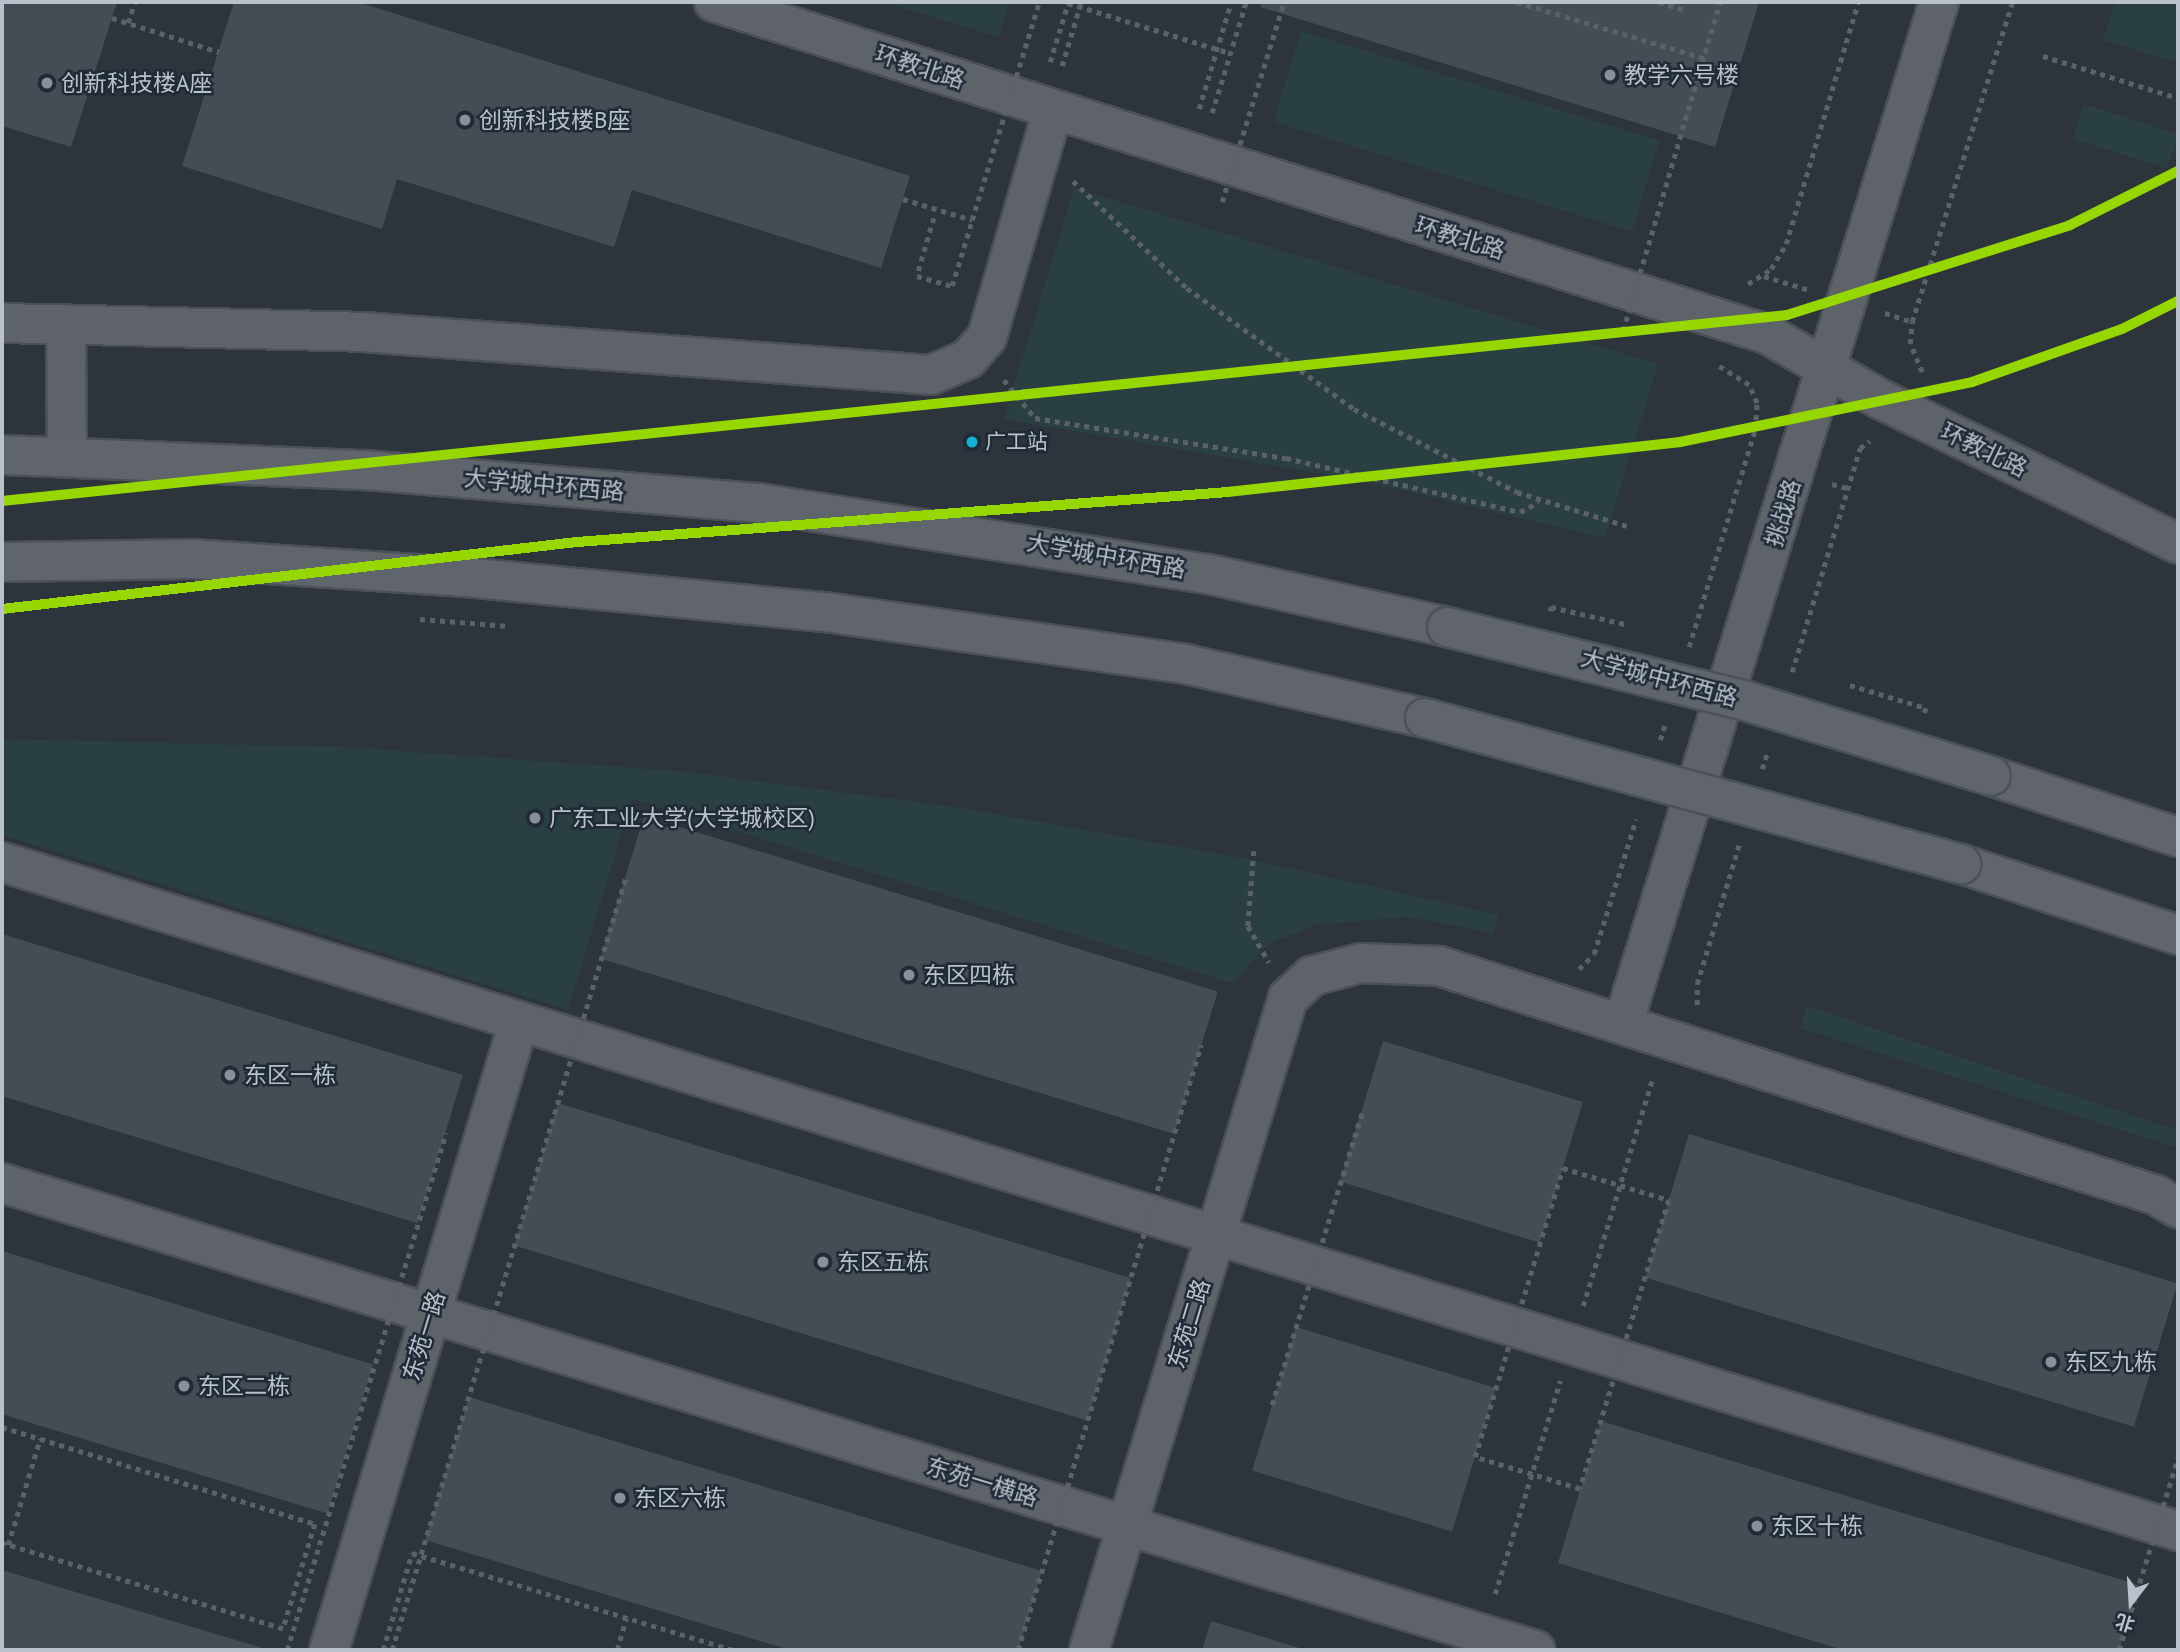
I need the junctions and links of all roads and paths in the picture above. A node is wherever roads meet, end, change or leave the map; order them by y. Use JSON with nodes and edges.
{"nodes":[{"id":1,"x":135,"y":2,"type":"edge"},
{"id":2,"x":714,"y":2,"type":"edge"},
{"id":3,"x":1038,"y":2,"type":"edge"},
{"id":4,"x":1231,"y":2,"type":"edge"},
{"id":5,"x":1246,"y":2,"type":"edge"},
{"id":6,"x":1284,"y":2,"type":"edge"},
{"id":7,"x":1517,"y":2,"type":"edge"},
{"id":8,"x":1659,"y":2,"type":"edge"},
{"id":9,"x":1720,"y":2,"type":"edge"},
{"id":10,"x":1858,"y":2,"type":"edge"},
{"id":11,"x":1939,"y":2,"type":"edge"},
{"id":12,"x":2012,"y":2,"type":"edge"},
{"id":13,"x":1068,"y":3,"type":"edge"},
{"id":14,"x":1080,"y":4,"type":"edge"},
{"id":15,"x":1686,"y":10,"type":"dead end"},
{"id":16,"x":112,"y":18,"type":"dead end"},
{"id":17,"x":128,"y":23,"type":"junction"},
{"id":18,"x":1216,"y":49,"type":"junction"},
{"id":19,"x":219,"y":52,"type":"dead end"},
{"id":20,"x":1230,"y":53,"type":"junction"},
{"id":21,"x":2043,"y":56,"type":"dead end"},
{"id":22,"x":1704,"y":58,"type":"junction"},
{"id":23,"x":1050,"y":62,"type":"dead end"},
{"id":24,"x":1062,"y":65,"type":"dead end"},
{"id":25,"x":2178,"y":98,"type":"edge"},
{"id":26,"x":1199,"y":109,"type":"dead end"},
{"id":27,"x":1053,"y":110,"type":"junction"},
{"id":28,"x":1212,"y":113,"type":"dead end"},
{"id":29,"x":1065,"y":173,"type":"dead end"},
{"id":30,"x":903,"y":199,"type":"dead end"},
{"id":31,"x":1222,"y":202,"type":"dead end"},
{"id":32,"x":934,"y":218,"type":"dead end"},
{"id":33,"x":972,"y":220,"type":"junction"},
{"id":34,"x":1763,"y":276,"type":"junction"},
{"id":35,"x":1744,"y":286,"type":"dead end"},
{"id":36,"x":1819,"y":293,"type":"dead end"},
{"id":37,"x":1875,"y":310,"type":"dead end"},
{"id":38,"x":1912,"y":322,"type":"junction"},
{"id":39,"x":2,"y":323,"type":"edge"},
{"id":40,"x":66,"y":324,"type":"junction"},
{"id":41,"x":1623,"y":331,"type":"dead end"},
{"id":42,"x":1828,"y":369,"type":"junction"},
{"id":43,"x":1924,"y":376,"type":"dead end"},
{"id":44,"x":1004,"y":379,"type":"dead end"},
{"id":45,"x":67,"y":454,"type":"junction"},
{"id":46,"x":2,"y":455,"type":"edge"},
{"id":47,"x":1540,"y":501,"type":"junction"},
{"id":48,"x":1630,"y":527,"type":"dead end"},
{"id":49,"x":2178,"y":544,"type":"edge"},
{"id":50,"x":2,"y":562,"type":"edge"},
{"id":51,"x":1551,"y":607,"type":"dead end"},
{"id":52,"x":412,"y":618,"type":"dead end"},
{"id":53,"x":1629,"y":625,"type":"dead end"},
{"id":54,"x":522,"y":627,"type":"dead end"},
{"id":55,"x":1850,"y":685,"type":"dead end"},
{"id":56,"x":1926,"y":708,"type":"dead end"},
{"id":57,"x":2178,"y":837,"type":"edge"},
{"id":58,"x":1254,"y":851,"type":"dead end"},
{"id":59,"x":2,"y":862,"type":"edge"},
{"id":60,"x":626,"y":877,"type":"dead end"},
{"id":61,"x":2178,"y":935,"type":"edge"},
{"id":62,"x":1267,"y":960,"type":"dead end"},
{"id":63,"x":519,"y":1022,"type":"junction"},
{"id":64,"x":1623,"y":1024,"type":"junction"},
{"id":65,"x":1201,"y":1045,"type":"dead end"},
{"id":66,"x":1654,"y":1075,"type":"dead end"},
{"id":67,"x":1362,"y":1112,"type":"dead end"},
{"id":68,"x":1641,"y":1117,"type":"dead end"},
{"id":69,"x":446,"y":1133,"type":"dead end"},
{"id":70,"x":2,"y":1183,"type":"edge"},
{"id":71,"x":2178,"y":1208,"type":"edge"},
{"id":72,"x":1213,"y":1237,"type":"junction"},
{"id":73,"x":430,"y":1314,"type":"junction"},
{"id":74,"x":1272,"y":1405,"type":"dead end"},
{"id":75,"x":2,"y":1427,"type":"edge"},
{"id":76,"x":40,"y":1439,"type":"junction"},
{"id":77,"x":2178,"y":1457,"type":"edge"},
{"id":78,"x":1580,"y":1489,"type":"joint"},
{"id":79,"x":1127,"y":1526,"type":"junction"},
{"id":80,"x":2178,"y":1531,"type":"edge"},
{"id":81,"x":2,"y":1543,"type":"edge"},
{"id":82,"x":1511,"y":1543,"type":"dead end"},
{"id":83,"x":8,"y":1545,"type":"junction"},
{"id":84,"x":1493,"y":1600,"type":"dead end"},
{"id":85,"x":626,"y":1618,"type":"junction"},
{"id":86,"x":287,"y":1650,"type":"edge"},
{"id":87,"x":329,"y":1650,"type":"edge"},
{"id":88,"x":383,"y":1650,"type":"edge"},
{"id":89,"x":392,"y":1650,"type":"edge"},
{"id":90,"x":617,"y":1650,"type":"edge"},
{"id":91,"x":733,"y":1650,"type":"edge"},
{"id":92,"x":1018,"y":1650,"type":"edge"},
{"id":93,"x":1090,"y":1650,"type":"edge"},
{"id":94,"x":1535,"y":1650,"type":"edge"},
{"id":95,"x":2119,"y":1650,"type":"edge"}],
"edges":[{"from":1,"to":17,"type":"path"},
{"from":2,"to":27,"type":"street","name":"环教北路"},
{"from":3,"to":33,"type":"path","bridge":true},
{"from":4,"to":18,"type":"path"},
{"from":5,"to":20,"type":"path"},
{"from":6,"to":31,"type":"path","bridge":true},
{"from":7,"to":22,"type":"path"},
{"from":8,"to":15,"type":"path"},
{"from":9,"to":22,"type":"path","bridge":true},
{"from":10,"to":34,"type":"path"},
{"from":11,"to":42,"type":"street","name":"挑战路"},
{"from":12,"to":38,"type":"path"},
{"from":13,"to":14,"type":"path"},
{"from":13,"to":23,"type":"path"},
{"from":14,"to":18,"type":"path"},
{"from":14,"to":24,"type":"path"},
{"from":16,"to":17,"type":"path"},
{"from":17,"to":19,"type":"path"},
{"from":18,"to":20,"type":"path"},
{"from":18,"to":26,"type":"path"},
{"from":20,"to":28,"type":"path"},
{"from":21,"to":25,"type":"path"},
{"from":22,"to":41,"type":"path","bridge":true},
{"from":27,"to":40,"type":"street"},
{"from":27,"to":42,"type":"street","name":"环教北路"},
{"from":29,"to":47,"type":"path"},
{"from":30,"to":33,"type":"path","bridge":true},
{"from":32,"to":33,"type":"path"},
{"from":34,"to":35,"type":"path"},
{"from":34,"to":36,"type":"path"},
{"from":37,"to":38,"type":"path"},
{"from":38,"to":43,"type":"path"},
{"from":39,"to":40,"type":"street"},
{"from":40,"to":45,"type":"street"},
{"from":42,"to":49,"type":"street","name":"环教北路"},
{"from":42,"to":64,"type":"street","name":"挑战路"},
{"from":44,"to":47,"type":"path"},
{"from":45,"to":46,"type":"main road","name":"大学城中环西路"},
{"from":45,"to":57,"type":"main road","name":"大学城中环西路","bridge":true},
{"from":47,"to":48,"type":"path"},
{"from":50,"to":61,"type":"main road","bridge":true},
{"from":51,"to":53,"type":"path"},
{"from":52,"to":54,"type":"path"},
{"from":55,"to":56,"type":"path"},
{"from":58,"to":62,"type":"path"},
{"from":59,"to":63,"type":"street"},
{"from":60,"to":89,"type":"path","bridge":true},
{"from":63,"to":72,"type":"street"},
{"from":63,"to":73,"type":"street","name":"东苑一路"},
{"from":64,"to":71,"type":"street"},
{"from":64,"to":72,"type":"street","name":"东苑二路"},
{"from":65,"to":92,"type":"path","bridge":true},
{"from":66,"to":68,"type":"path"},
{"from":67,"to":74,"type":"path","bridge":true},
{"from":69,"to":86,"type":"path","bridge":true},
{"from":70,"to":73,"type":"street","name":"东苑一横路"},
{"from":72,"to":79,"type":"street","name":"东苑二路"},
{"from":72,"to":80,"type":"street"},
{"from":73,"to":79,"type":"street","name":"东苑一横路"},
{"from":73,"to":87,"type":"street","name":"东苑一路"},
{"from":75,"to":76,"type":"path"},
{"from":76,"to":83,"type":"path"},
{"from":76,"to":83,"type":"path"},
{"from":77,"to":95,"type":"path","bridge":true},
{"from":78,"to":78,"type":"path","bridge":true},
{"from":79,"to":93,"type":"street","name":"东苑二路"},
{"from":79,"to":94,"type":"street","name":"东苑一横路"},
{"from":81,"to":83,"type":"path"},
{"from":82,"to":84,"type":"path"},
{"from":85,"to":88,"type":"path"},
{"from":85,"to":90,"type":"path"},
{"from":85,"to":91,"type":"path"}]}
